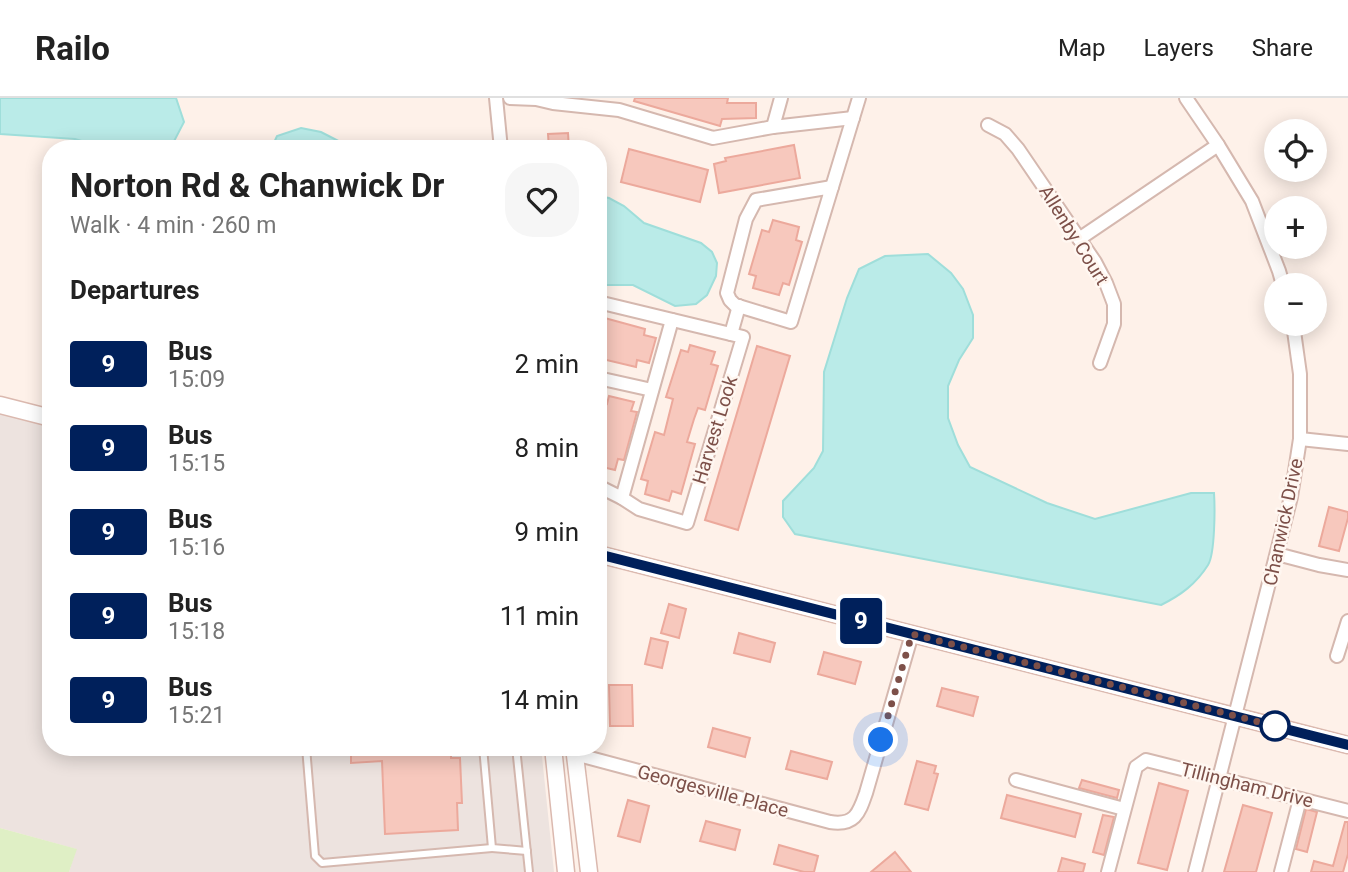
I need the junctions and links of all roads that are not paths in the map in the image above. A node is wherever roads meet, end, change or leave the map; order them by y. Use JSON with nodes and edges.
{"nodes":[{"id":1,"x":496,"y":98,"type":"edge"},
{"id":2,"x":510,"y":98,"type":"edge"},
{"id":3,"x":781,"y":98,"type":"edge"},
{"id":4,"x":859,"y":98,"type":"edge"},
{"id":5,"x":1186,"y":98,"type":"edge"},
{"id":6,"x":593,"y":103,"type":"edge"},
{"id":7,"x":620,"y":104,"type":"edge"},
{"id":8,"x":853,"y":118,"type":"junction"},
{"id":9,"x":988,"y":125,"type":"dead end"},
{"id":10,"x":773,"y":127,"type":"junction"},
{"id":11,"x":500,"y":140,"type":"edge"},
{"id":12,"x":1218,"y":145,"type":"junction"},
{"id":13,"x":832,"y":187,"type":"junction"},
{"id":14,"x":1079,"y":239,"type":"junction"},
{"id":15,"x":1279,"y":273,"type":"edge"},
{"id":16,"x":607,"y":304,"type":"edge"},
{"id":17,"x":739,"y":306,"type":"junction"},
{"id":18,"x":672,"y":320,"type":"junction"},
{"id":19,"x":737,"y":335,"type":"junction"},
{"id":20,"x":1295,"y":336,"type":"edge"},
{"id":21,"x":1100,"y":363,"type":"dead end"},
{"id":22,"x":607,"y":380,"type":"edge"},
{"id":23,"x":652,"y":390,"type":"junction"},
{"id":24,"x":0,"y":405,"type":"edge"},
{"id":25,"x":42,"y":416,"type":"edge"},
{"id":26,"x":1300,"y":439,"type":"junction"},
{"id":27,"x":1348,"y":444,"type":"edge"},
{"id":28,"x":607,"y":490,"type":"edge"},
{"id":29,"x":622,"y":498,"type":"junction"},
{"id":30,"x":1277,"y":554,"type":"junction"},
{"id":31,"x":607,"y":556,"type":"edge"},
{"id":32,"x":1348,"y":570,"type":"edge"},
{"id":33,"x":1348,"y":621,"type":"edge"},
{"id":34,"x":912,"y":634,"type":"junction"},
{"id":35,"x":1337,"y":656,"type":"dead end"},
{"id":36,"x":1235,"y":716,"type":"junction"},
{"id":37,"x":1348,"y":745,"type":"edge"},
{"id":38,"x":307,"y":756,"type":"edge"},
{"id":39,"x":484,"y":756,"type":"edge"},
{"id":40,"x":517,"y":756,"type":"edge"},
{"id":41,"x":554,"y":756,"type":"edge"},
{"id":42,"x":576,"y":756,"type":"edge"},
{"id":43,"x":593,"y":756,"type":"edge"},
{"id":44,"x":1219,"y":778,"type":"junction"},
{"id":45,"x":1016,"y":780,"type":"dead end"},
{"id":46,"x":1300,"y":799,"type":"junction"},
{"id":47,"x":1124,"y":809,"type":"junction"},
{"id":48,"x":1348,"y":811,"type":"edge"},
{"id":49,"x":492,"y":848,"type":"junction"},
{"id":50,"x":527,"y":851,"type":"junction"},
{"id":51,"x":529,"y":872,"type":"edge"},
{"id":52,"x":566,"y":872,"type":"edge"},
{"id":53,"x":589,"y":872,"type":"edge"},
{"id":54,"x":1108,"y":872,"type":"edge"},
{"id":55,"x":1195,"y":872,"type":"edge"},
{"id":56,"x":1281,"y":872,"type":"edge"}],
"edges":[{"from":1,"to":11,"type":"street"},
{"from":2,"to":6,"type":"street"},
{"from":3,"to":10,"type":"street"},
{"from":4,"to":8,"type":"street"},
{"from":5,"to":12,"type":"street"},
{"from":6,"to":7,"type":"street"},
{"from":7,"to":10,"type":"street"},
{"from":8,"to":10,"type":"street"},
{"from":8,"to":13,"type":"street"},
{"from":9,"to":14,"type":"street","name":"Allenby Court"},
{"from":12,"to":14,"type":"street"},
{"from":12,"to":15,"type":"street"},
{"from":13,"to":17,"type":"street"},
{"from":13,"to":17,"type":"street"},
{"from":14,"to":21,"type":"street","name":"Allenby Court"},
{"from":16,"to":18,"type":"street"},
{"from":17,"to":19,"type":"street","name":"Harvest Look"},
{"from":18,"to":19,"type":"street"},
{"from":18,"to":23,"type":"street"},
{"from":19,"to":29,"type":"street","name":"Harvest Look"},
{"from":20,"to":26,"type":"street","name":"Chanwick Drive"},
{"from":22,"to":23,"type":"street"},
{"from":23,"to":29,"type":"street"},
{"from":24,"to":25,"type":"main road"},
{"from":26,"to":27,"type":"street"},
{"from":26,"to":30,"type":"street","name":"Chanwick Drive"},
{"from":28,"to":29,"type":"street"},
{"from":30,"to":32,"type":"street"},
{"from":30,"to":36,"type":"street","name":"Chanwick Drive"},
{"from":31,"to":34,"type":"main road"},
{"from":33,"to":35,"type":"street"},
{"from":34,"to":36,"type":"main road"},
{"from":34,"to":43,"type":"street","name":"Georgesville Place"},
{"from":36,"to":37,"type":"main road"},
{"from":36,"to":44,"type":"street","name":"Chanwick Drive"},
{"from":38,"to":49,"type":"lane"},
{"from":39,"to":49,"type":"lane"},
{"from":40,"to":50,"type":"lane"},
{"from":41,"to":52,"type":"main road"},
{"from":42,"to":53,"type":"main road"},
{"from":44,"to":46,"type":"street","name":"Tillingham Drive"},
{"from":44,"to":47,"type":"street","name":"Tillingham Drive"},
{"from":44,"to":55,"type":"street","name":"Chanwick Drive"},
{"from":45,"to":47,"type":"street"},
{"from":46,"to":48,"type":"street","name":"Tillingham Drive"},
{"from":46,"to":56,"type":"street"},
{"from":47,"to":54,"type":"street"},
{"from":49,"to":50,"type":"lane"},
{"from":50,"to":51,"type":"lane"}]}
